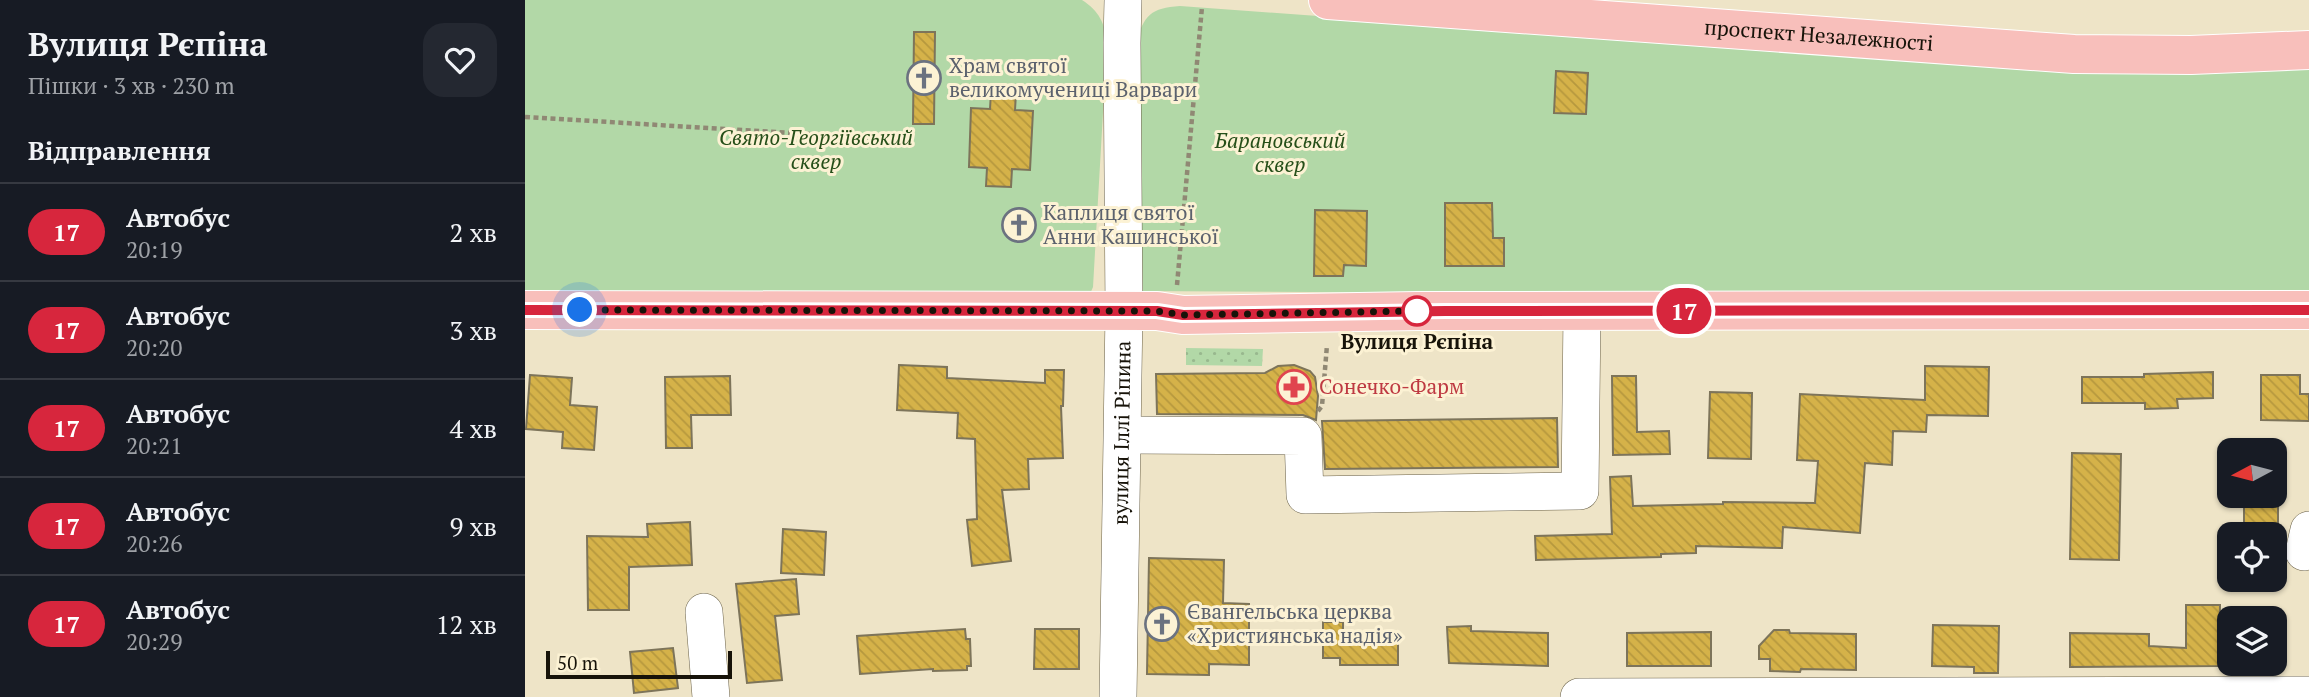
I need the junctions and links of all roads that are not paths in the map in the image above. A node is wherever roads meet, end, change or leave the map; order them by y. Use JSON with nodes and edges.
{"nodes":[{"id":1,"x":1123,"y":0,"type":"edge"},
{"id":2,"x":1328,"y":0,"type":"edge"},
{"id":3,"x":2309,"y":50,"type":"edge"},
{"id":4,"x":525,"y":310,"type":"edge"},
{"id":5,"x":2309,"y":310,"type":"edge"},
{"id":6,"x":1124,"y":311,"type":"junction"},
{"id":7,"x":1582,"y":311,"type":"junction"},
{"id":8,"x":1123,"y":435,"type":"junction"},
{"id":9,"x":703,"y":612,"type":"dead end"},
{"id":10,"x":2309,"y":695,"type":"edge"},
{"id":11,"x":711,"y":697,"type":"edge"},
{"id":12,"x":1118,"y":697,"type":"edge"},
{"id":13,"x":1579,"y":697,"type":"edge"}],
"edges":[{"from":1,"to":6,"type":"street","name":"вулиця Іллі Ріпина"},
{"from":2,"to":3,"type":"main road","name":"проспект Незалежності"},
{"from":4,"to":6,"type":"main road"},
{"from":5,"to":7,"type":"main road"},
{"from":6,"to":7,"type":"main road"},
{"from":6,"to":8,"type":"street","name":"вулиця Іллі Ріпина"},
{"from":7,"to":8,"type":"street"},
{"from":8,"to":12,"type":"street","name":"вулиця Іллі Ріпина"},
{"from":9,"to":11,"type":"street"},
{"from":10,"to":13,"type":"street"}]}
